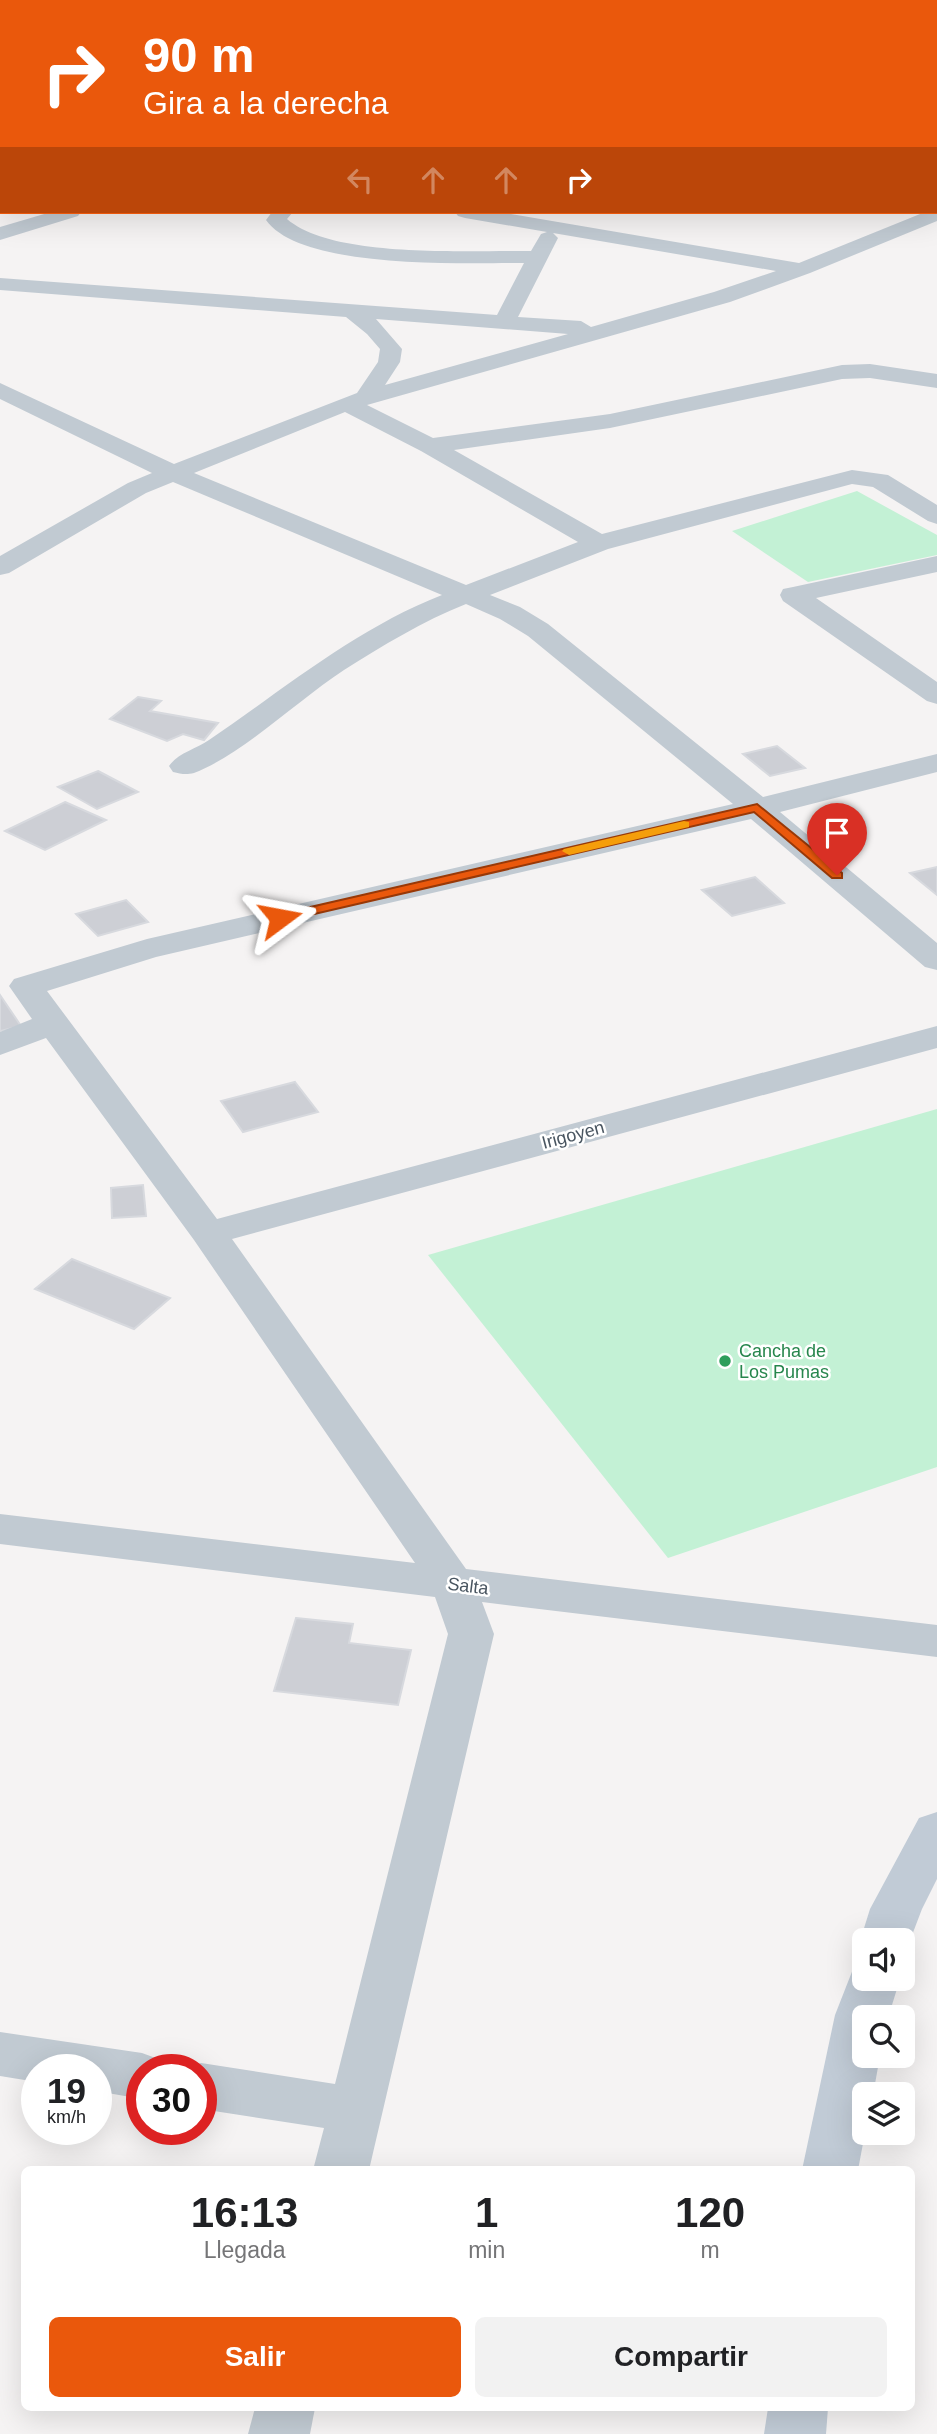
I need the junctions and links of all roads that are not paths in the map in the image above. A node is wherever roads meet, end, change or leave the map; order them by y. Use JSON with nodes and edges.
{"nodes":[{"id":1,"x":65,"y":214,"type":"edge"},
{"id":2,"x":281,"y":214,"type":"edge"},
{"id":3,"x":477,"y":214,"type":"edge"},
{"id":4,"x":937,"y":214,"type":"edge"},
{"id":5,"x":554,"y":227,"type":"junction"},
{"id":6,"x":0,"y":234,"type":"edge"},
{"id":7,"x":538,"y":257,"type":"junction"},
{"id":8,"x":803,"y":269,"type":"junction"},
{"id":9,"x":0,"y":285,"type":"edge"},
{"id":10,"x":351,"y":310,"type":"junction"},
{"id":11,"x":504,"y":322,"type":"junction"},
{"id":12,"x":606,"y":331,"type":"junction"},
{"id":13,"x":937,"y":381,"type":"edge"},
{"id":14,"x":0,"y":390,"type":"edge"},
{"id":15,"x":355,"y":400,"type":"junction"},
{"id":16,"x":430,"y":446,"type":"junction"},
{"id":17,"x":172,"y":473,"type":"junction"},
{"id":18,"x":937,"y":516,"type":"edge"},
{"id":19,"x":600,"y":543,"type":"junction"},
{"id":20,"x":5,"y":560,"type":"edge"},
{"id":21,"x":937,"y":564,"type":"edge"},
{"id":22,"x":464,"y":594,"type":"junction"},
{"id":23,"x":937,"y":695,"type":"edge"},
{"id":24,"x":937,"y":763,"type":"edge"},
{"id":25,"x":184,"y":766,"type":"dead end"},
{"id":26,"x":757,"y":808,"type":"junction"},
{"id":27,"x":937,"y":960,"type":"edge"},
{"id":28,"x":53,"y":1023,"type":"junction"},
{"id":29,"x":937,"y":1037,"type":"edge"},
{"id":30,"x":0,"y":1044,"type":"edge"},
{"id":31,"x":208,"y":1233,"type":"junction"},
{"id":32,"x":0,"y":1529,"type":"edge"},
{"id":33,"x":453,"y":1584,"type":"junction"},
{"id":34,"x":937,"y":1641,"type":"edge"},
{"id":35,"x":937,"y":1831,"type":"edge"},
{"id":36,"x":890,"y":1928,"type":"edge"},
{"id":37,"x":870,"y":1991,"type":"edge"},
{"id":38,"x":0,"y":2054,"type":"edge"},
{"id":39,"x":126,"y":2074,"type":"edge"},
{"id":40,"x":217,"y":2088,"type":"edge"},
{"id":41,"x":356,"y":2110,"type":"junction"},
{"id":42,"x":342,"y":2166,"type":"edge"},
{"id":43,"x":831,"y":2166,"type":"edge"},
{"id":44,"x":284,"y":2411,"type":"edge"},
{"id":45,"x":799,"y":2411,"type":"edge"},
{"id":46,"x":279,"y":2434,"type":"edge"},
{"id":47,"x":795,"y":2434,"type":"edge"}],
"edges":[{"from":1,"to":6,"type":"street"},
{"from":2,"to":7,"type":"street"},
{"from":3,"to":5,"type":"street"},
{"from":4,"to":8,"type":"street"},
{"from":5,"to":7,"type":"street"},
{"from":5,"to":8,"type":"street"},
{"from":7,"to":11,"type":"street"},
{"from":8,"to":12,"type":"street"},
{"from":9,"to":10,"type":"street"},
{"from":10,"to":11,"type":"street"},
{"from":10,"to":15,"type":"street"},
{"from":11,"to":12,"type":"street"},
{"from":12,"to":15,"type":"street"},
{"from":13,"to":16,"type":"street"},
{"from":14,"to":17,"type":"street"},
{"from":15,"to":16,"type":"street"},
{"from":15,"to":17,"type":"street"},
{"from":16,"to":19,"type":"street"},
{"from":17,"to":20,"type":"street"},
{"from":17,"to":22,"type":"street"},
{"from":18,"to":19,"type":"street"},
{"from":19,"to":22,"type":"street"},
{"from":21,"to":23,"type":"street"},
{"from":22,"to":25,"type":"street"},
{"from":22,"to":26,"type":"street"},
{"from":24,"to":26,"type":"street"},
{"from":26,"to":27,"type":"street"},
{"from":26,"to":28,"type":"street"},
{"from":28,"to":30,"type":"street"},
{"from":28,"to":31,"type":"street"},
{"from":29,"to":31,"type":"street","name":"Irigoyen"},
{"from":31,"to":33,"type":"street"},
{"from":32,"to":33,"type":"street","name":"Salta"},
{"from":33,"to":34,"type":"street","name":"Salta"},
{"from":33,"to":41,"type":"street"},
{"from":35,"to":36,"type":"main road"},
{"from":37,"to":43,"type":"main road"},
{"from":38,"to":39,"type":"street"},
{"from":40,"to":41,"type":"street"},
{"from":41,"to":42,"type":"street"},
{"from":44,"to":46,"type":"street"},
{"from":45,"to":47,"type":"main road"}]}
